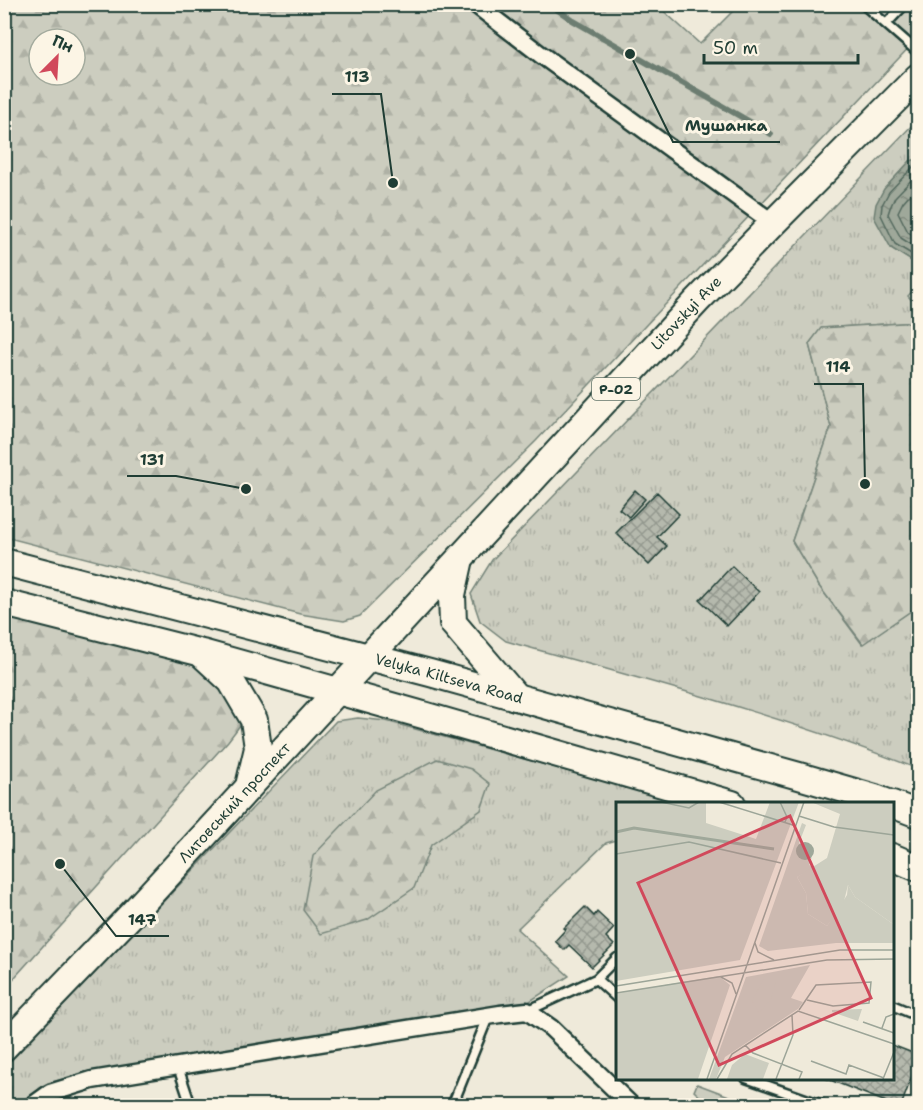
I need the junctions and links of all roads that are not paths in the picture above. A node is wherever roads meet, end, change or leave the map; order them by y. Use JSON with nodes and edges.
{"nodes":[{"id":1,"x":475,"y":4,"type":"edge"},
{"id":2,"x":863,"y":4,"type":"edge"},
{"id":3,"x":904,"y":4,"type":"edge"},
{"id":4,"x":886,"y":24,"type":"junction"},
{"id":5,"x":918,"y":52,"type":"edge"},
{"id":6,"x":918,"y":77,"type":"edge"},
{"id":7,"x":773,"y":223,"type":"junction"},
{"id":8,"x":461,"y":556,"type":"junction"},
{"id":9,"x":4,"y":562,"type":"edge"},
{"id":10,"x":4,"y":603,"type":"edge"},
{"id":11,"x":202,"y":653,"type":"junction"},
{"id":12,"x":369,"y":656,"type":"junction"},
{"id":13,"x":337,"y":691,"type":"junction"},
{"id":14,"x":516,"y":697,"type":"junction"},
{"id":15,"x":249,"y":786,"type":"junction"},
{"id":16,"x":725,"y":802,"type":"edge"},
{"id":17,"x":884,"y":802,"type":"edge"},
{"id":18,"x":893,"y":805,"type":"edge"},
{"id":19,"x":918,"y":814,"type":"edge"},
{"id":20,"x":893,"y":858,"type":"edge"},
{"id":21,"x":918,"y":868,"type":"edge"},
{"id":22,"x":616,"y":959,"type":"edge"},
{"id":23,"x":596,"y":979,"type":"junction"},
{"id":24,"x":616,"y":997,"type":"edge"},
{"id":25,"x":893,"y":1006,"type":"edge"},
{"id":26,"x":527,"y":1011,"type":"junction"},
{"id":27,"x":488,"y":1015,"type":"junction"},
{"id":28,"x":918,"y":1016,"type":"edge"},
{"id":29,"x":4,"y":1047,"type":"edge"},
{"id":30,"x":178,"y":1067,"type":"junction"},
{"id":31,"x":752,"y":1080,"type":"edge"},
{"id":32,"x":32,"y":1106,"type":"edge"},
{"id":33,"x":191,"y":1106,"type":"edge"},
{"id":34,"x":452,"y":1106,"type":"edge"},
{"id":35,"x":632,"y":1106,"type":"edge"},
{"id":36,"x":825,"y":1106,"type":"edge"}],
"edges":[{"from":1,"to":7,"type":"street"},
{"from":2,"to":4,"type":"lane"},
{"from":3,"to":4,"type":"lane"},
{"from":4,"to":5,"type":"lane"},
{"from":6,"to":7,"type":"main road","name":"Litovskyi Ave","number":"Р-02"},
{"from":7,"to":8,"type":"main road","name":"Litovskyi Ave","number":"Р-02"},
{"from":8,"to":12,"type":"main road","name":"Литовський проспект","number":"Р-02"},
{"from":8,"to":14,"type":"main road"},
{"from":9,"to":12,"type":"main road","name":"Velyka Kiltseva Road"},
{"from":10,"to":11,"type":"main road"},
{"from":11,"to":13,"type":"main road"},
{"from":11,"to":15,"type":"main road"},
{"from":12,"to":13,"type":"main road","name":"Литовський проспект","number":"Р-02"},
{"from":12,"to":14,"type":"main road","name":"Velyka Kiltseva Road"},
{"from":13,"to":15,"type":"main road","name":"Литовський проспект"},
{"from":13,"to":16,"type":"main road"},
{"from":14,"to":17,"type":"main road","name":"Velyka Kiltseva Road"},
{"from":15,"to":29,"type":"main road","name":"Литовський проспект"},
{"from":18,"to":19,"type":"main road","name":"Velyka Kiltseva Road"},
{"from":20,"to":21,"type":"main road"},
{"from":22,"to":23,"type":"lane"},
{"from":23,"to":24,"type":"lane"},
{"from":23,"to":26,"type":"lane"},
{"from":25,"to":28,"type":"lane"},
{"from":26,"to":27,"type":"street"},
{"from":26,"to":35,"type":"street"},
{"from":27,"to":30,"type":"street"},
{"from":27,"to":34,"type":"lane"},
{"from":30,"to":32,"type":"street"},
{"from":30,"to":33,"type":"lane"},
{"from":31,"to":36,"type":"lane"}]}
